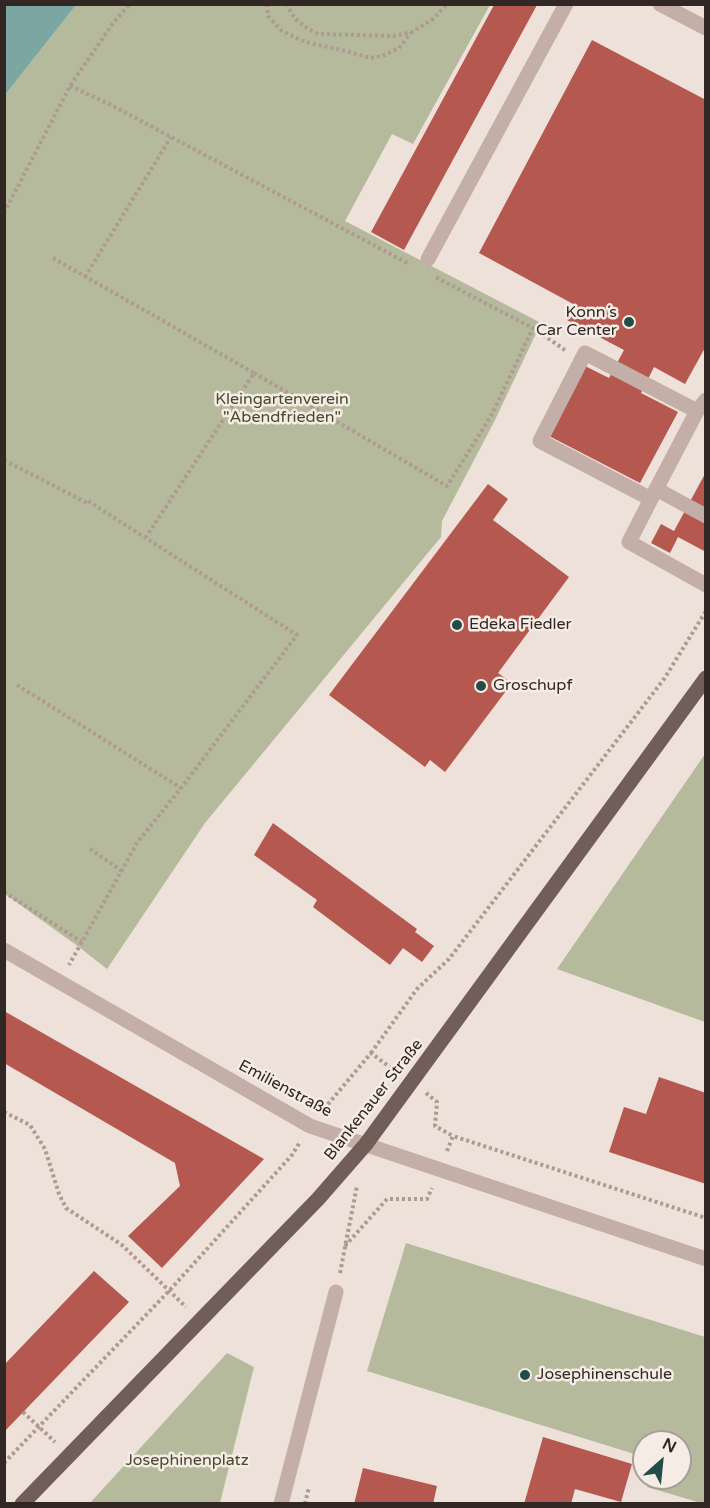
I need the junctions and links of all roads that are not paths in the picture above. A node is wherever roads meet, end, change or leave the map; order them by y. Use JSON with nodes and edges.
{"nodes":[{"id":1,"x":566,"y":4,"type":"edge"},
{"id":2,"x":660,"y":4,"type":"edge"},
{"id":3,"x":705,"y":28,"type":"edge"},
{"id":4,"x":428,"y":259,"type":"dead end"},
{"id":5,"x":701,"y":406,"type":"edge"},
{"id":6,"x":654,"y":494,"type":"junction"},
{"id":7,"x":705,"y":516,"type":"edge"},
{"id":8,"x":705,"y":585,"type":"edge"},
{"id":9,"x":705,"y":678,"type":"edge"},
{"id":10,"x":4,"y":950,"type":"edge"},
{"id":11,"x":366,"y":1144,"type":"junction"},
{"id":12,"x":705,"y":1259,"type":"edge"},
{"id":13,"x":336,"y":1292,"type":"road end"},
{"id":14,"x":22,"y":1503,"type":"edge"},
{"id":15,"x":281,"y":1503,"type":"edge"}],
"edges":[{"from":1,"to":4,"type":"street"},
{"from":2,"to":3,"type":"street"},
{"from":5,"to":6,"type":"street"},
{"from":5,"to":6,"type":"street"},
{"from":6,"to":7,"type":"street"},
{"from":6,"to":8,"type":"street"},
{"from":9,"to":11,"type":"main road","name":"Blankenauer Straße"},
{"from":10,"to":11,"type":"street","name":"Emilienstraße"},
{"from":11,"to":12,"type":"street","name":"Emilienstraße"},
{"from":11,"to":14,"type":"main road","name":"Blankenauer Straße"},
{"from":13,"to":15,"type":"street"}]}
